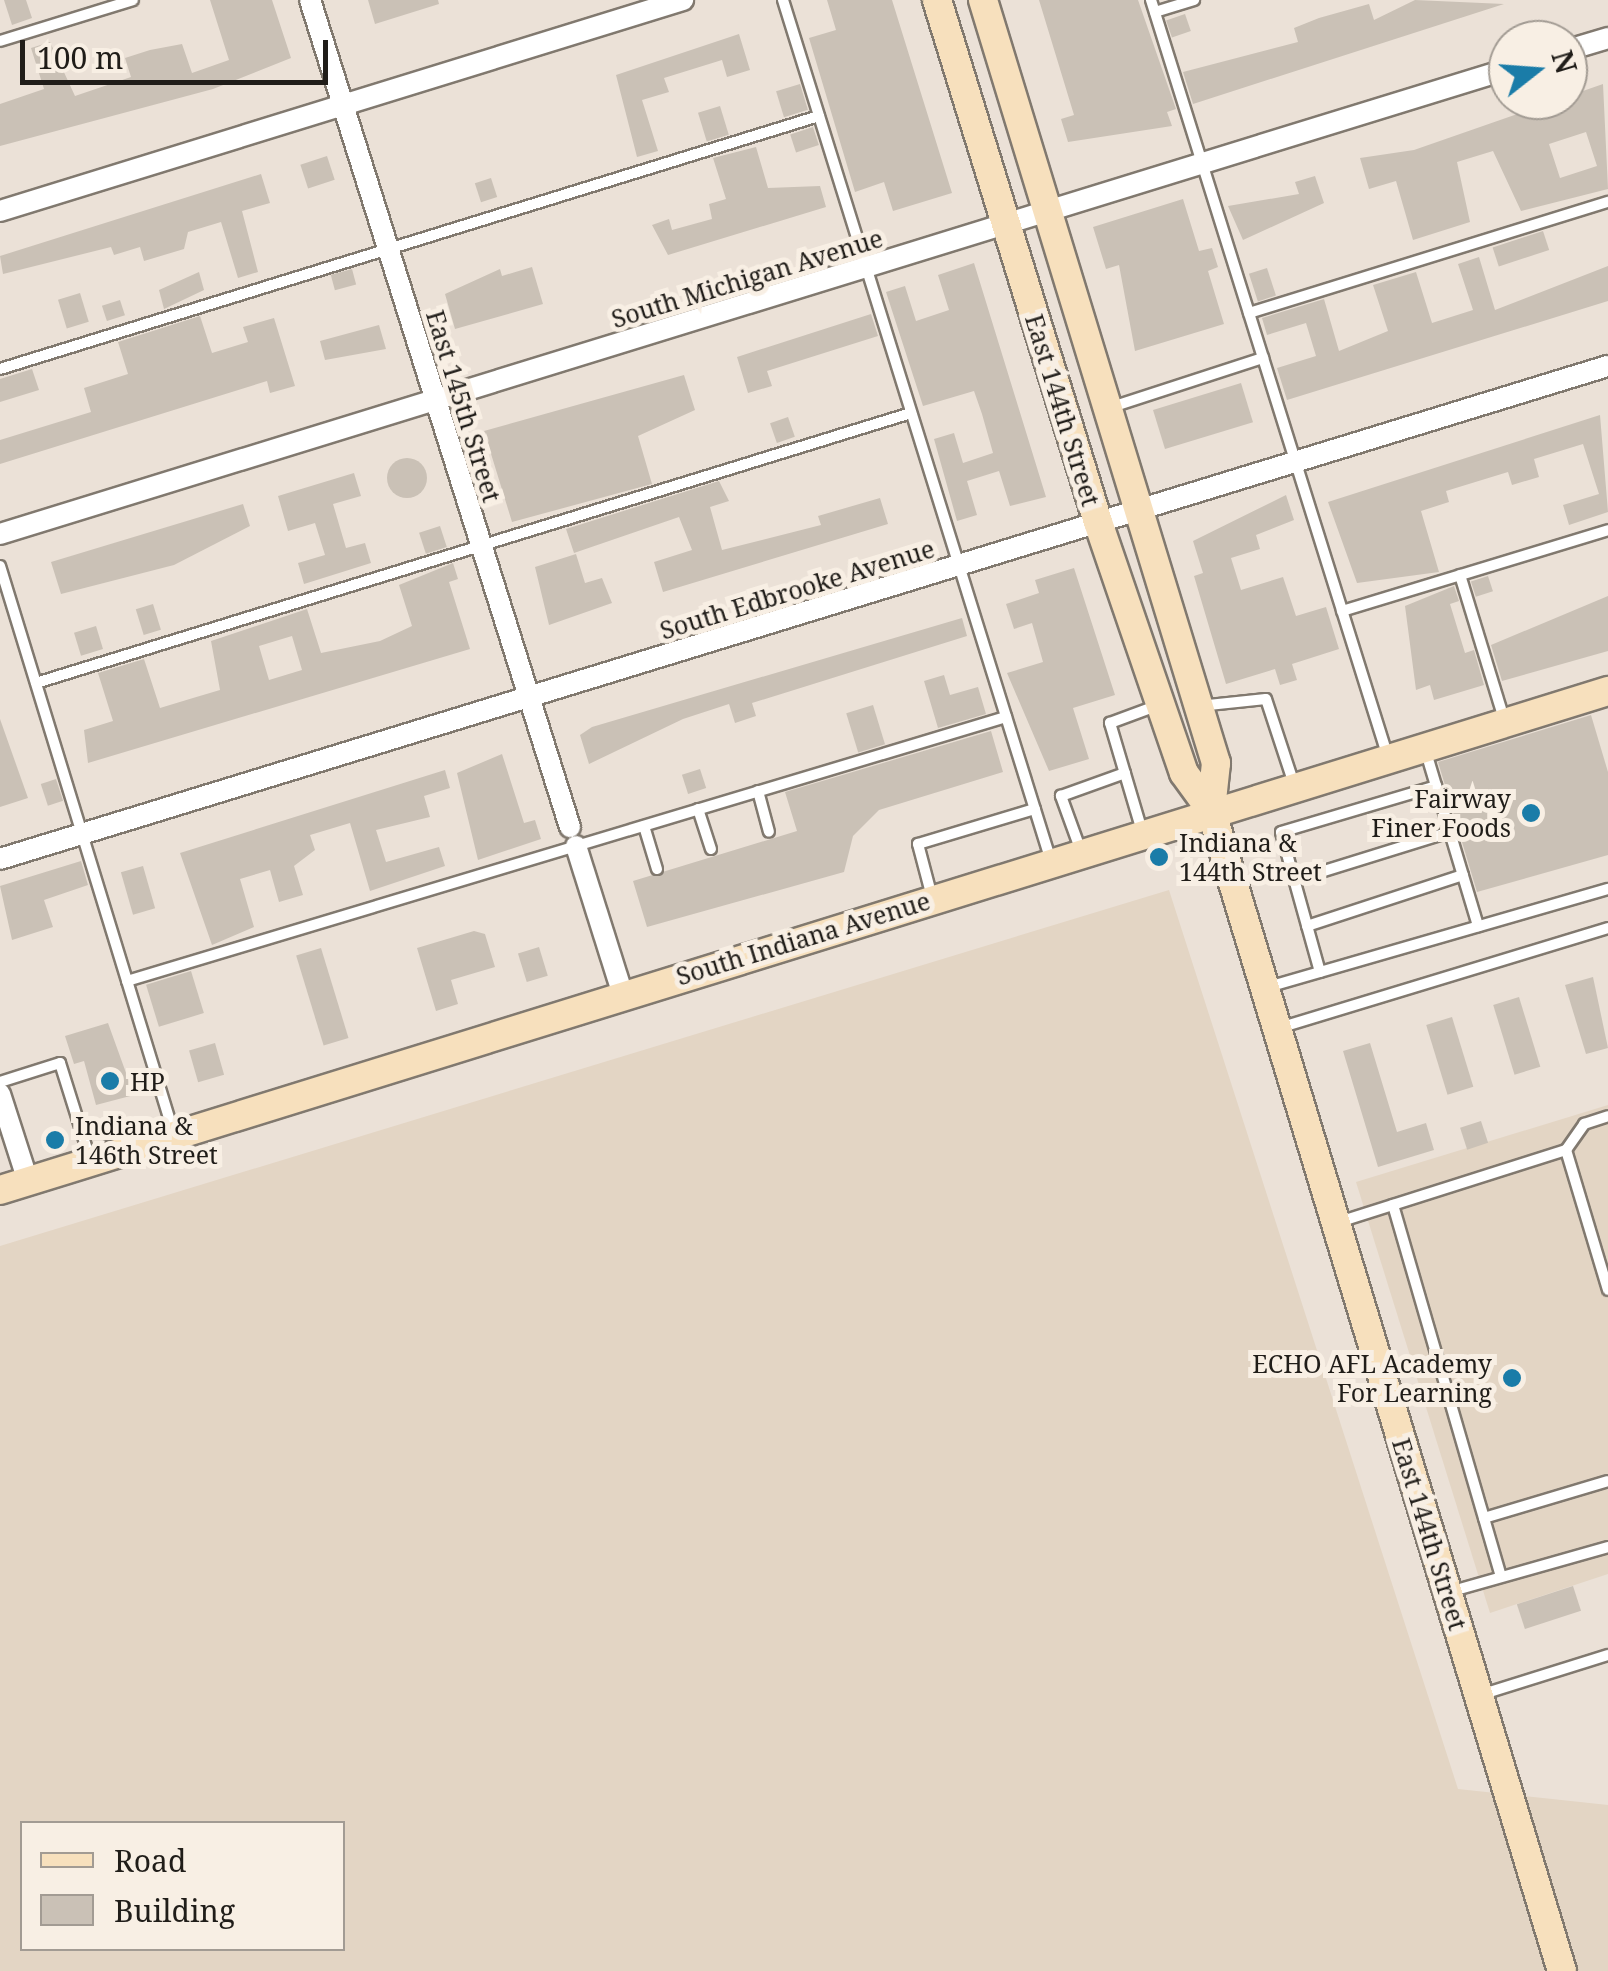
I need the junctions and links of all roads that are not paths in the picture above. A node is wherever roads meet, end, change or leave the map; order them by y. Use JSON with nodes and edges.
{"nodes":[{"id":1,"x":133,"y":0,"type":"edge"},
{"id":2,"x":310,"y":0,"type":"edge"},
{"id":3,"x":683,"y":0,"type":"edge"},
{"id":4,"x":783,"y":0,"type":"edge"},
{"id":5,"x":937,"y":0,"type":"edge"},
{"id":6,"x":982,"y":0,"type":"edge"},
{"id":7,"x":1194,"y":0,"type":"edge"},
{"id":8,"x":1153,"y":6,"type":"edge"},
{"id":9,"x":0,"y":41,"type":"edge"},
{"id":10,"x":1488,"y":75,"type":"edge"},
{"id":11,"x":343,"y":105,"type":"junction"},
{"id":12,"x":819,"y":116,"type":"junction"},
{"id":13,"x":1202,"y":163,"type":"junction"},
{"id":14,"x":1608,"y":202,"type":"edge"},
{"id":15,"x":0,"y":211,"type":"edge"},
{"id":16,"x":1048,"y":211,"type":"junction"},
{"id":17,"x":1006,"y":224,"type":"junction"},
{"id":18,"x":388,"y":249,"type":"junction"},
{"id":19,"x":866,"y":267,"type":"junction"},
{"id":20,"x":1249,"y":313,"type":"junction"},
{"id":21,"x":1263,"y":358,"type":"junction"},
{"id":22,"x":1608,"y":366,"type":"edge"},
{"id":23,"x":0,"y":369,"type":"edge"},
{"id":24,"x":436,"y":400,"type":"junction"},
{"id":25,"x":1110,"y":407,"type":"junction"},
{"id":26,"x":912,"y":413,"type":"junction"},
{"id":27,"x":1296,"y":462,"type":"junction"},
{"id":28,"x":1142,"y":509,"type":"junction"},
{"id":29,"x":1098,"y":522,"type":"junction"},
{"id":30,"x":1608,"y":530,"type":"edge"},
{"id":31,"x":0,"y":534,"type":"edge"},
{"id":32,"x":482,"y":546,"type":"junction"},
{"id":33,"x":959,"y":565,"type":"junction"},
{"id":34,"x":0,"y":566,"type":"edge"},
{"id":35,"x":1460,"y":575,"type":"junction"},
{"id":36,"x":1342,"y":611,"type":"junction"},
{"id":37,"x":36,"y":683,"type":"junction"},
{"id":38,"x":1608,"y":691,"type":"edge"},
{"id":39,"x":529,"y":697,"type":"junction"},
{"id":40,"x":1162,"y":704,"type":"junction"},
{"id":41,"x":1198,"y":706,"type":"junction"},
{"id":42,"x":1006,"y":717,"type":"junction"},
{"id":43,"x":1505,"y":722,"type":"junction"},
{"id":44,"x":1424,"y":746,"type":"junction"},
{"id":45,"x":1388,"y":757,"type":"junction"},
{"id":46,"x":1125,"y":773,"type":"junction"},
{"id":47,"x":1294,"y":785,"type":"junction"},
{"id":48,"x":1436,"y":786,"type":"junction"},
{"id":49,"x":758,"y":792,"type":"junction"},
{"id":50,"x":1035,"y":809,"type":"junction"},
{"id":51,"x":698,"y":810,"type":"junction"},
{"id":52,"x":1211,"y":810,"type":"junction"},
{"id":53,"x":644,"y":826,"type":"junction"},
{"id":54,"x":769,"y":832,"type":"dead end"},
{"id":55,"x":1142,"y":832,"type":"junction"},
{"id":56,"x":1450,"y":832,"type":"junction"},
{"id":57,"x":82,"y":834,"type":"junction"},
{"id":58,"x":573,"y":837,"type":"junction"},
{"id":59,"x":711,"y":849,"type":"dead end"},
{"id":60,"x":1080,"y":851,"type":"junction"},
{"id":61,"x":0,"y":859,"type":"edge"},
{"id":62,"x":1051,"y":861,"type":"junction"},
{"id":63,"x":657,"y":869,"type":"dead end"},
{"id":64,"x":1463,"y":875,"type":"junction"},
{"id":65,"x":1294,"y":880,"type":"junction"},
{"id":66,"x":1608,"y":889,"type":"edge"},
{"id":67,"x":932,"y":898,"type":"junction"},
{"id":68,"x":1307,"y":926,"type":"junction"},
{"id":69,"x":1478,"y":926,"type":"junction"},
{"id":70,"x":1608,"y":928,"type":"edge"},
{"id":71,"x":1320,"y":972,"type":"junction"},
{"id":72,"x":127,"y":982,"type":"junction"},
{"id":73,"x":1264,"y":988,"type":"junction"},
{"id":74,"x":623,"y":995,"type":"junction"},
{"id":75,"x":1277,"y":1029,"type":"junction"},
{"id":76,"x":0,"y":1082,"type":"edge"},
{"id":77,"x":0,"y":1094,"type":"edge"},
{"id":78,"x":1608,"y":1116,"type":"edge"},
{"id":79,"x":175,"y":1135,"type":"junction"},
{"id":80,"x":1566,"y":1150,"type":"junction"},
{"id":81,"x":90,"y":1162,"type":"junction"},
{"id":82,"x":28,"y":1182,"type":"junction"},
{"id":83,"x":0,"y":1190,"type":"edge"},
{"id":84,"x":1393,"y":1205,"type":"junction"},
{"id":85,"x":1336,"y":1224,"type":"junction"},
{"id":86,"x":1608,"y":1290,"type":"edge"},
{"id":87,"x":1608,"y":1481,"type":"edge"},
{"id":88,"x":1484,"y":1518,"type":"junction"},
{"id":89,"x":1608,"y":1548,"type":"edge"},
{"id":90,"x":1501,"y":1576,"type":"junction"},
{"id":91,"x":1448,"y":1592,"type":"junction"},
{"id":92,"x":1608,"y":1655,"type":"edge"},
{"id":93,"x":1479,"y":1696,"type":"junction"},
{"id":94,"x":1562,"y":1971,"type":"edge"}],
"edges":[{"from":1,"to":9,"type":"lane"},
{"from":2,"to":11,"type":"street","name":"East 145th Street"},
{"from":3,"to":11,"type":"street"},
{"from":4,"to":12,"type":"lane"},
{"from":5,"to":17,"type":"street","name":"East 144th Street"},
{"from":6,"to":16,"type":"street","name":"East 144th Street"},
{"from":7,"to":8,"type":"lane"},
{"from":8,"to":13,"type":"lane"},
{"from":10,"to":13,"type":"street","name":"South Michigan Avenue"},
{"from":11,"to":15,"type":"street"},
{"from":11,"to":18,"type":"street","name":"East 145th Street"},
{"from":12,"to":18,"type":"lane"},
{"from":12,"to":19,"type":"lane"},
{"from":13,"to":16,"type":"street","name":"South Michigan Avenue"},
{"from":13,"to":20,"type":"lane"},
{"from":14,"to":20,"type":"lane"},
{"from":16,"to":17,"type":"street","name":"South Michigan Avenue"},
{"from":16,"to":25,"type":"street","name":"East 144th Street"},
{"from":17,"to":19,"type":"street","name":"South Michigan Avenue"},
{"from":17,"to":29,"type":"street","name":"East 144th Street"},
{"from":18,"to":23,"type":"lane"},
{"from":18,"to":24,"type":"street","name":"East 145th Street"},
{"from":19,"to":24,"type":"street","name":"South Michigan Avenue"},
{"from":19,"to":26,"type":"lane"},
{"from":20,"to":21,"type":"lane"},
{"from":21,"to":25,"type":"lane"},
{"from":21,"to":27,"type":"lane"},
{"from":22,"to":27,"type":"street","name":"South Edbrooke Avenue"},
{"from":24,"to":31,"type":"street","name":"South Michigan Avenue"},
{"from":24,"to":32,"type":"street","name":"East 145th Street"},
{"from":25,"to":28,"type":"street","name":"East 144th Street"},
{"from":26,"to":32,"type":"lane"},
{"from":26,"to":33,"type":"lane"},
{"from":27,"to":28,"type":"street","name":"South Edbrooke Avenue"},
{"from":27,"to":36,"type":"lane"},
{"from":28,"to":29,"type":"street","name":"South Edbrooke Avenue"},
{"from":28,"to":41,"type":"street","name":"East 144th Street"},
{"from":29,"to":33,"type":"street","name":"South Edbrooke Avenue"},
{"from":29,"to":40,"type":"street","name":"East 144th Street"},
{"from":30,"to":35,"type":"lane"},
{"from":32,"to":37,"type":"lane"},
{"from":32,"to":39,"type":"street","name":"East 145th Street"},
{"from":33,"to":39,"type":"street","name":"South Edbrooke Avenue"},
{"from":33,"to":42,"type":"lane"},
{"from":34,"to":37,"type":"lane"},
{"from":35,"to":36,"type":"lane"},
{"from":35,"to":43,"type":"lane"},
{"from":36,"to":45,"type":"lane"},
{"from":37,"to":57,"type":"lane"},
{"from":38,"to":43,"type":"street","name":"South Indiana Avenue"},
{"from":39,"to":57,"type":"street","name":"South Edbrooke Avenue"},
{"from":39,"to":58,"type":"street","name":"East 145th Street"},
{"from":40,"to":46,"type":"lane"},
{"from":40,"to":52,"type":"street","name":"East 144th Street"},
{"from":41,"to":47,"type":"lane"},
{"from":41,"to":52,"type":"street","name":"East 144th Street"},
{"from":42,"to":49,"type":"lane"},
{"from":42,"to":50,"type":"lane"},
{"from":43,"to":44,"type":"street","name":"South Indiana Avenue"},
{"from":44,"to":45,"type":"street","name":"South Indiana Avenue"},
{"from":44,"to":48,"type":"lane"},
{"from":45,"to":47,"type":"street","name":"South Indiana Avenue"},
{"from":46,"to":55,"type":"lane"},
{"from":46,"to":60,"type":"lane"},
{"from":47,"to":52,"type":"street","name":"South Indiana Avenue"},
{"from":48,"to":56,"type":"lane"},
{"from":48,"to":65,"type":"lane"},
{"from":49,"to":51,"type":"lane"},
{"from":49,"to":54,"type":"lane"},
{"from":50,"to":62,"type":"lane"},
{"from":50,"to":67,"type":"lane"},
{"from":51,"to":53,"type":"lane"},
{"from":51,"to":59,"type":"lane"},
{"from":52,"to":55,"type":"street","name":"South Indiana Avenue"},
{"from":52,"to":73,"type":"street","name":"East 144th Street"},
{"from":53,"to":58,"type":"lane"},
{"from":53,"to":63,"type":"lane"},
{"from":55,"to":60,"type":"street","name":"South Indiana Avenue"},
{"from":56,"to":64,"type":"lane"},
{"from":56,"to":65,"type":"lane"},
{"from":57,"to":61,"type":"street","name":"South Edbrooke Avenue"},
{"from":57,"to":72,"type":"lane"},
{"from":58,"to":72,"type":"lane"},
{"from":58,"to":74,"type":"street","name":"East 145th Street"},
{"from":60,"to":62,"type":"street","name":"South Indiana Avenue"},
{"from":62,"to":67,"type":"street","name":"South Indiana Avenue"},
{"from":64,"to":68,"type":"lane"},
{"from":64,"to":69,"type":"lane"},
{"from":65,"to":68,"type":"lane"},
{"from":66,"to":69,"type":"lane"},
{"from":67,"to":74,"type":"street","name":"South Indiana Avenue"},
{"from":68,"to":71,"type":"lane"},
{"from":69,"to":71,"type":"lane"},
{"from":70,"to":75,"type":"lane"},
{"from":71,"to":73,"type":"lane"},
{"from":72,"to":79,"type":"lane"},
{"from":73,"to":75,"type":"street","name":"East 144th Street"},
{"from":74,"to":79,"type":"street","name":"South Indiana Avenue"},
{"from":75,"to":85,"type":"street","name":"East 144th Street"},
{"from":76,"to":81,"type":"lane"},
{"from":77,"to":82,"type":"street"},
{"from":78,"to":80,"type":"lane"},
{"from":79,"to":81,"type":"street","name":"South Indiana Avenue"},
{"from":80,"to":84,"type":"lane"},
{"from":80,"to":86,"type":"lane"},
{"from":81,"to":82,"type":"street","name":"South Indiana Avenue"},
{"from":82,"to":83,"type":"street","name":"South Indiana Avenue"},
{"from":84,"to":85,"type":"lane"},
{"from":84,"to":88,"type":"lane"},
{"from":85,"to":91,"type":"street","name":"East 144th Street"},
{"from":87,"to":88,"type":"lane"},
{"from":88,"to":90,"type":"lane"},
{"from":89,"to":90,"type":"lane"},
{"from":90,"to":91,"type":"lane"},
{"from":91,"to":93,"type":"street","name":"East 144th Street"},
{"from":92,"to":93,"type":"lane"},
{"from":93,"to":94,"type":"street","name":"East 144th Street"}]}
